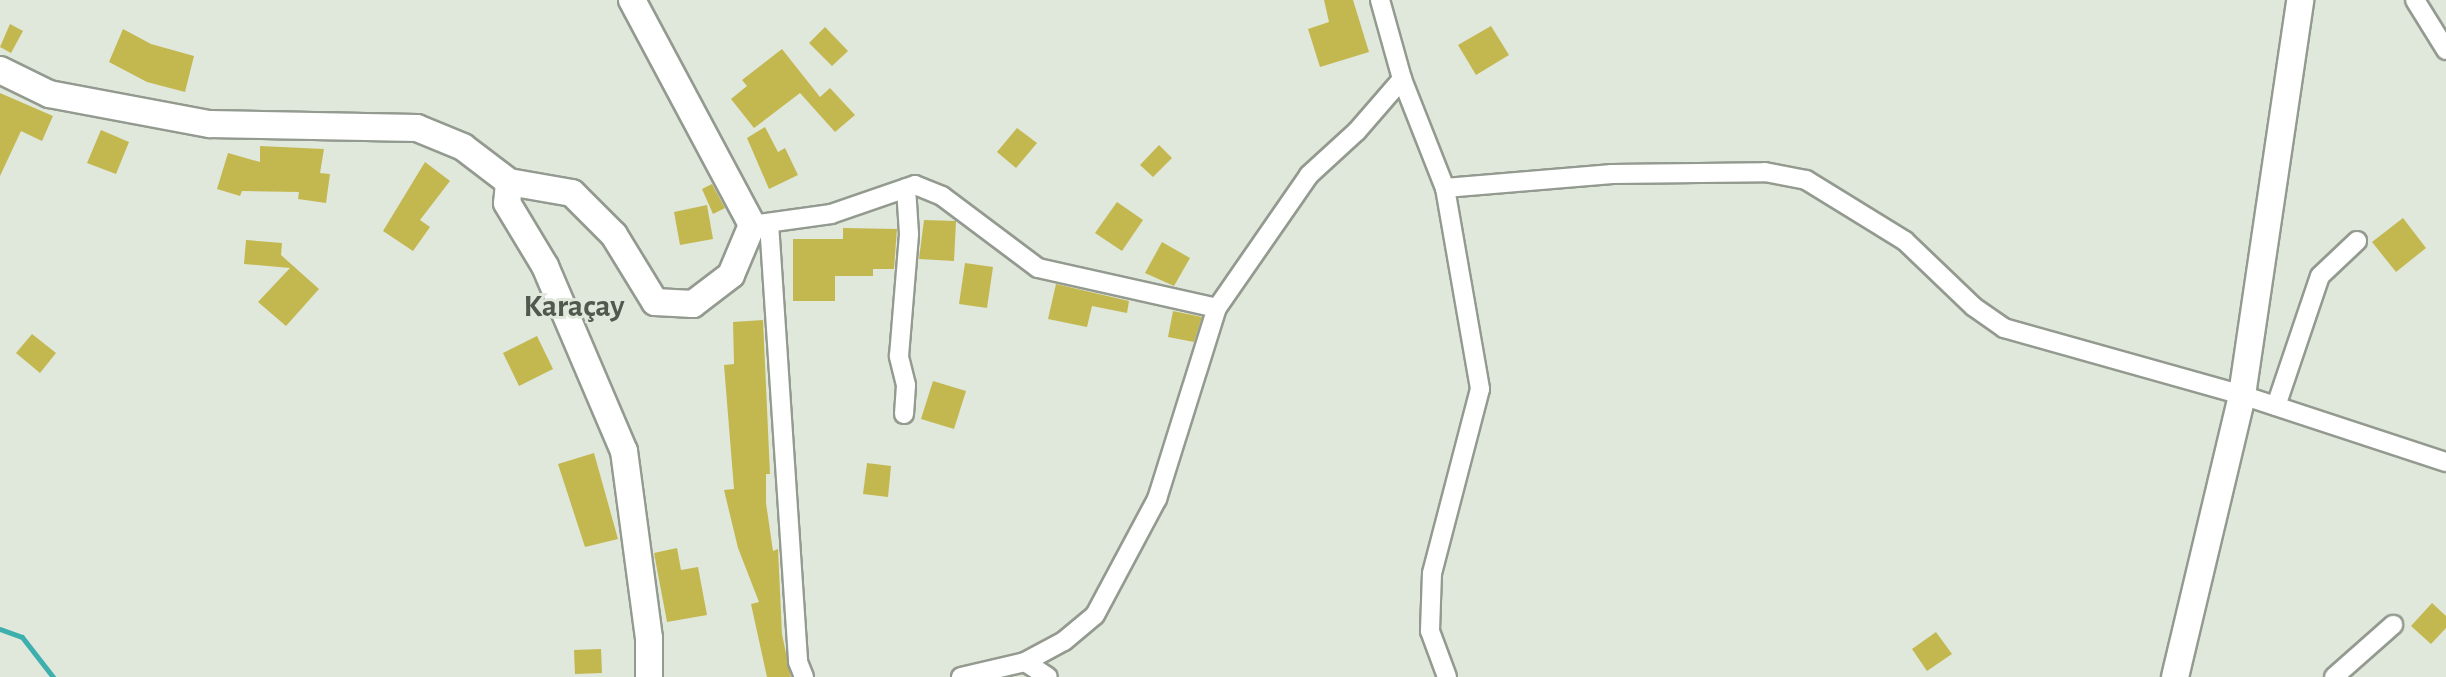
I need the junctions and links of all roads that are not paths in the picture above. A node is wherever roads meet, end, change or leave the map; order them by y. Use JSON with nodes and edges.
{"nodes":[{"id":1,"x":632,"y":0,"type":"edge"},
{"id":2,"x":1380,"y":0,"type":"edge"},
{"id":3,"x":2300,"y":0,"type":"edge"},
{"id":4,"x":2415,"y":0,"type":"edge"},
{"id":5,"x":2446,"y":50,"type":"edge"},
{"id":6,"x":0,"y":70,"type":"edge"},
{"id":7,"x":1402,"y":79,"type":"junction"},
{"id":8,"x":509,"y":182,"type":"junction"},
{"id":9,"x":906,"y":188,"type":"junction"},
{"id":10,"x":1445,"y":188,"type":"junction"},
{"id":11,"x":761,"y":224,"type":"junction"},
{"id":12,"x":2357,"y":241,"type":"dead end"},
{"id":13,"x":1217,"y":308,"type":"junction"},
{"id":14,"x":2242,"y":395,"type":"junction"},
{"id":15,"x":2276,"y":406,"type":"junction"},
{"id":16,"x":904,"y":414,"type":"dead end"},
{"id":17,"x":2446,"y":462,"type":"edge"},
{"id":18,"x":2393,"y":625,"type":"dead end"},
{"id":19,"x":1025,"y":662,"type":"junction"},
{"id":20,"x":649,"y":677,"type":"edge"},
{"id":21,"x":804,"y":677,"type":"edge"},
{"id":22,"x":961,"y":677,"type":"edge"},
{"id":23,"x":1048,"y":677,"type":"edge"},
{"id":24,"x":1447,"y":677,"type":"edge"},
{"id":25,"x":2175,"y":677,"type":"edge"},
{"id":26,"x":2334,"y":677,"type":"edge"}],
"edges":[{"from":1,"to":11,"type":"street"},
{"from":2,"to":7,"type":"street"},
{"from":3,"to":14,"type":"street"},
{"from":4,"to":5,"type":"street"},
{"from":6,"to":8,"type":"street"},
{"from":7,"to":10,"type":"street"},
{"from":7,"to":13,"type":"street"},
{"from":8,"to":11,"type":"street"},
{"from":8,"to":20,"type":"street"},
{"from":9,"to":11,"type":"street"},
{"from":9,"to":13,"type":"street"},
{"from":9,"to":16,"type":"street"},
{"from":10,"to":14,"type":"street"},
{"from":10,"to":24,"type":"street"},
{"from":11,"to":21,"type":"street"},
{"from":12,"to":15,"type":"street"},
{"from":13,"to":19,"type":"street"},
{"from":14,"to":15,"type":"street"},
{"from":14,"to":25,"type":"street"},
{"from":15,"to":17,"type":"street"},
{"from":18,"to":26,"type":"street"},
{"from":19,"to":22,"type":"street"},
{"from":19,"to":23,"type":"street"}]}
